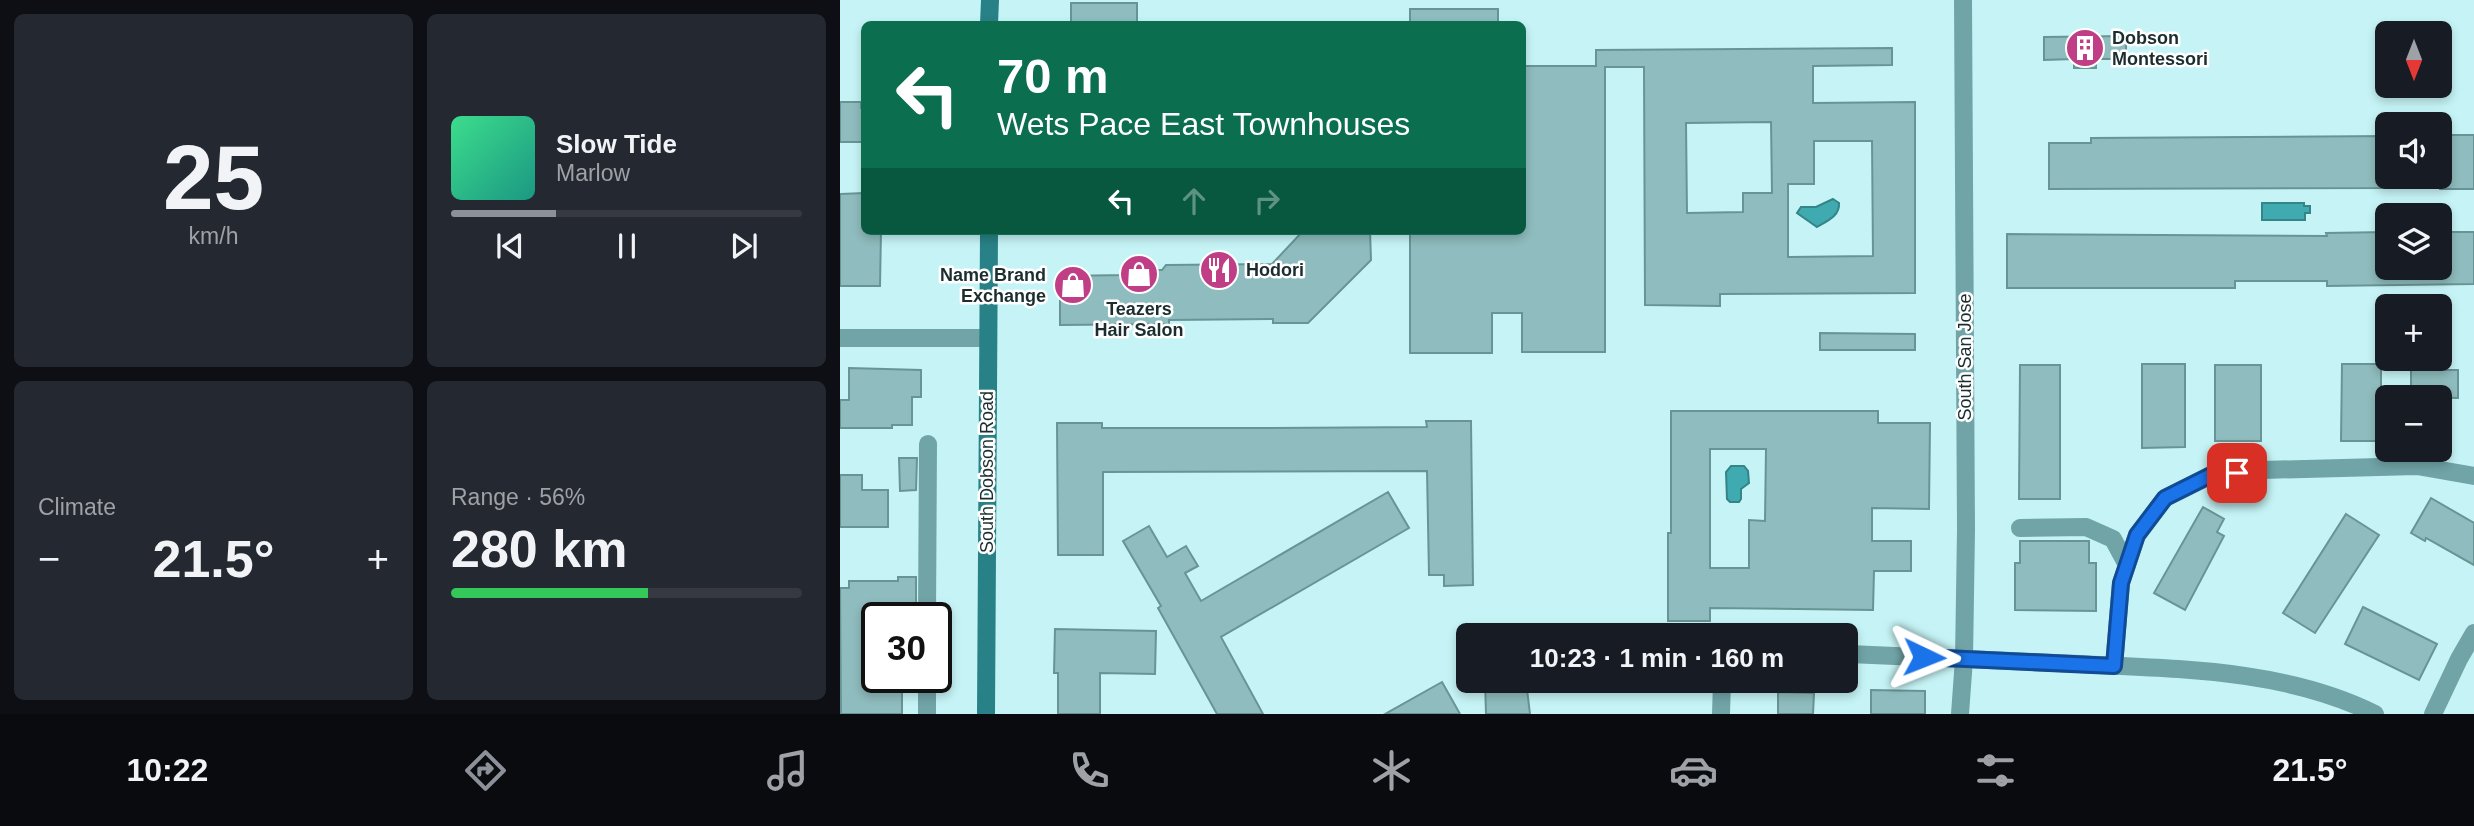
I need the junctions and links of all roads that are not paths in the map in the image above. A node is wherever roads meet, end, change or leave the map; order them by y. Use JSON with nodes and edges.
{"nodes":[{"id":1,"x":990,"y":0,"type":"edge"},
{"id":2,"x":1963,"y":0,"type":"edge"},
{"id":3,"x":989,"y":21,"type":"edge"},
{"id":4,"x":989,"y":235,"type":"edge"},
{"id":5,"x":840,"y":338,"type":"edge"},
{"id":6,"x":988,"y":338,"type":"junction"},
{"id":7,"x":928,"y":443,"type":"dead end"},
{"id":8,"x":2474,"y":477,"type":"edge"},
{"id":9,"x":2020,"y":528,"type":"dead end"},
{"id":10,"x":2127,"y":565,"type":"junction"},
{"id":11,"x":928,"y":602,"type":"edge"},
{"id":12,"x":2474,"y":633,"type":"edge"},
{"id":13,"x":1858,"y":655,"type":"edge"},
{"id":14,"x":1964,"y":659,"type":"junction"},
{"id":15,"x":2114,"y":666,"type":"junction"},
{"id":16,"x":927,"y":693,"type":"edge"},
{"id":17,"x":1722,"y":693,"type":"edge"},
{"id":18,"x":927,"y":714,"type":"edge"},
{"id":19,"x":986,"y":714,"type":"edge"},
{"id":20,"x":1721,"y":714,"type":"edge"},
{"id":21,"x":1960,"y":714,"type":"edge"},
{"id":22,"x":2375,"y":714,"type":"edge"},
{"id":23,"x":2433,"y":714,"type":"edge"}],
"edges":[{"from":1,"to":3,"type":"main road"},
{"from":2,"to":14,"type":"street","name":"South San Jose"},
{"from":4,"to":6,"type":"main road","name":"South Dobson Road"},
{"from":5,"to":6,"type":"street"},
{"from":6,"to":19,"type":"main road","name":"South Dobson Road"},
{"from":7,"to":11,"type":"street"},
{"from":8,"to":10,"type":"street"},
{"from":9,"to":10,"type":"street"},
{"from":10,"to":15,"type":"street"},
{"from":12,"to":23,"type":"street"},
{"from":13,"to":14,"type":"street"},
{"from":14,"to":15,"type":"street"},
{"from":14,"to":21,"type":"street","name":"South San Jose"},
{"from":15,"to":22,"type":"street"},
{"from":16,"to":18,"type":"street"},
{"from":17,"to":20,"type":"street"}]}
